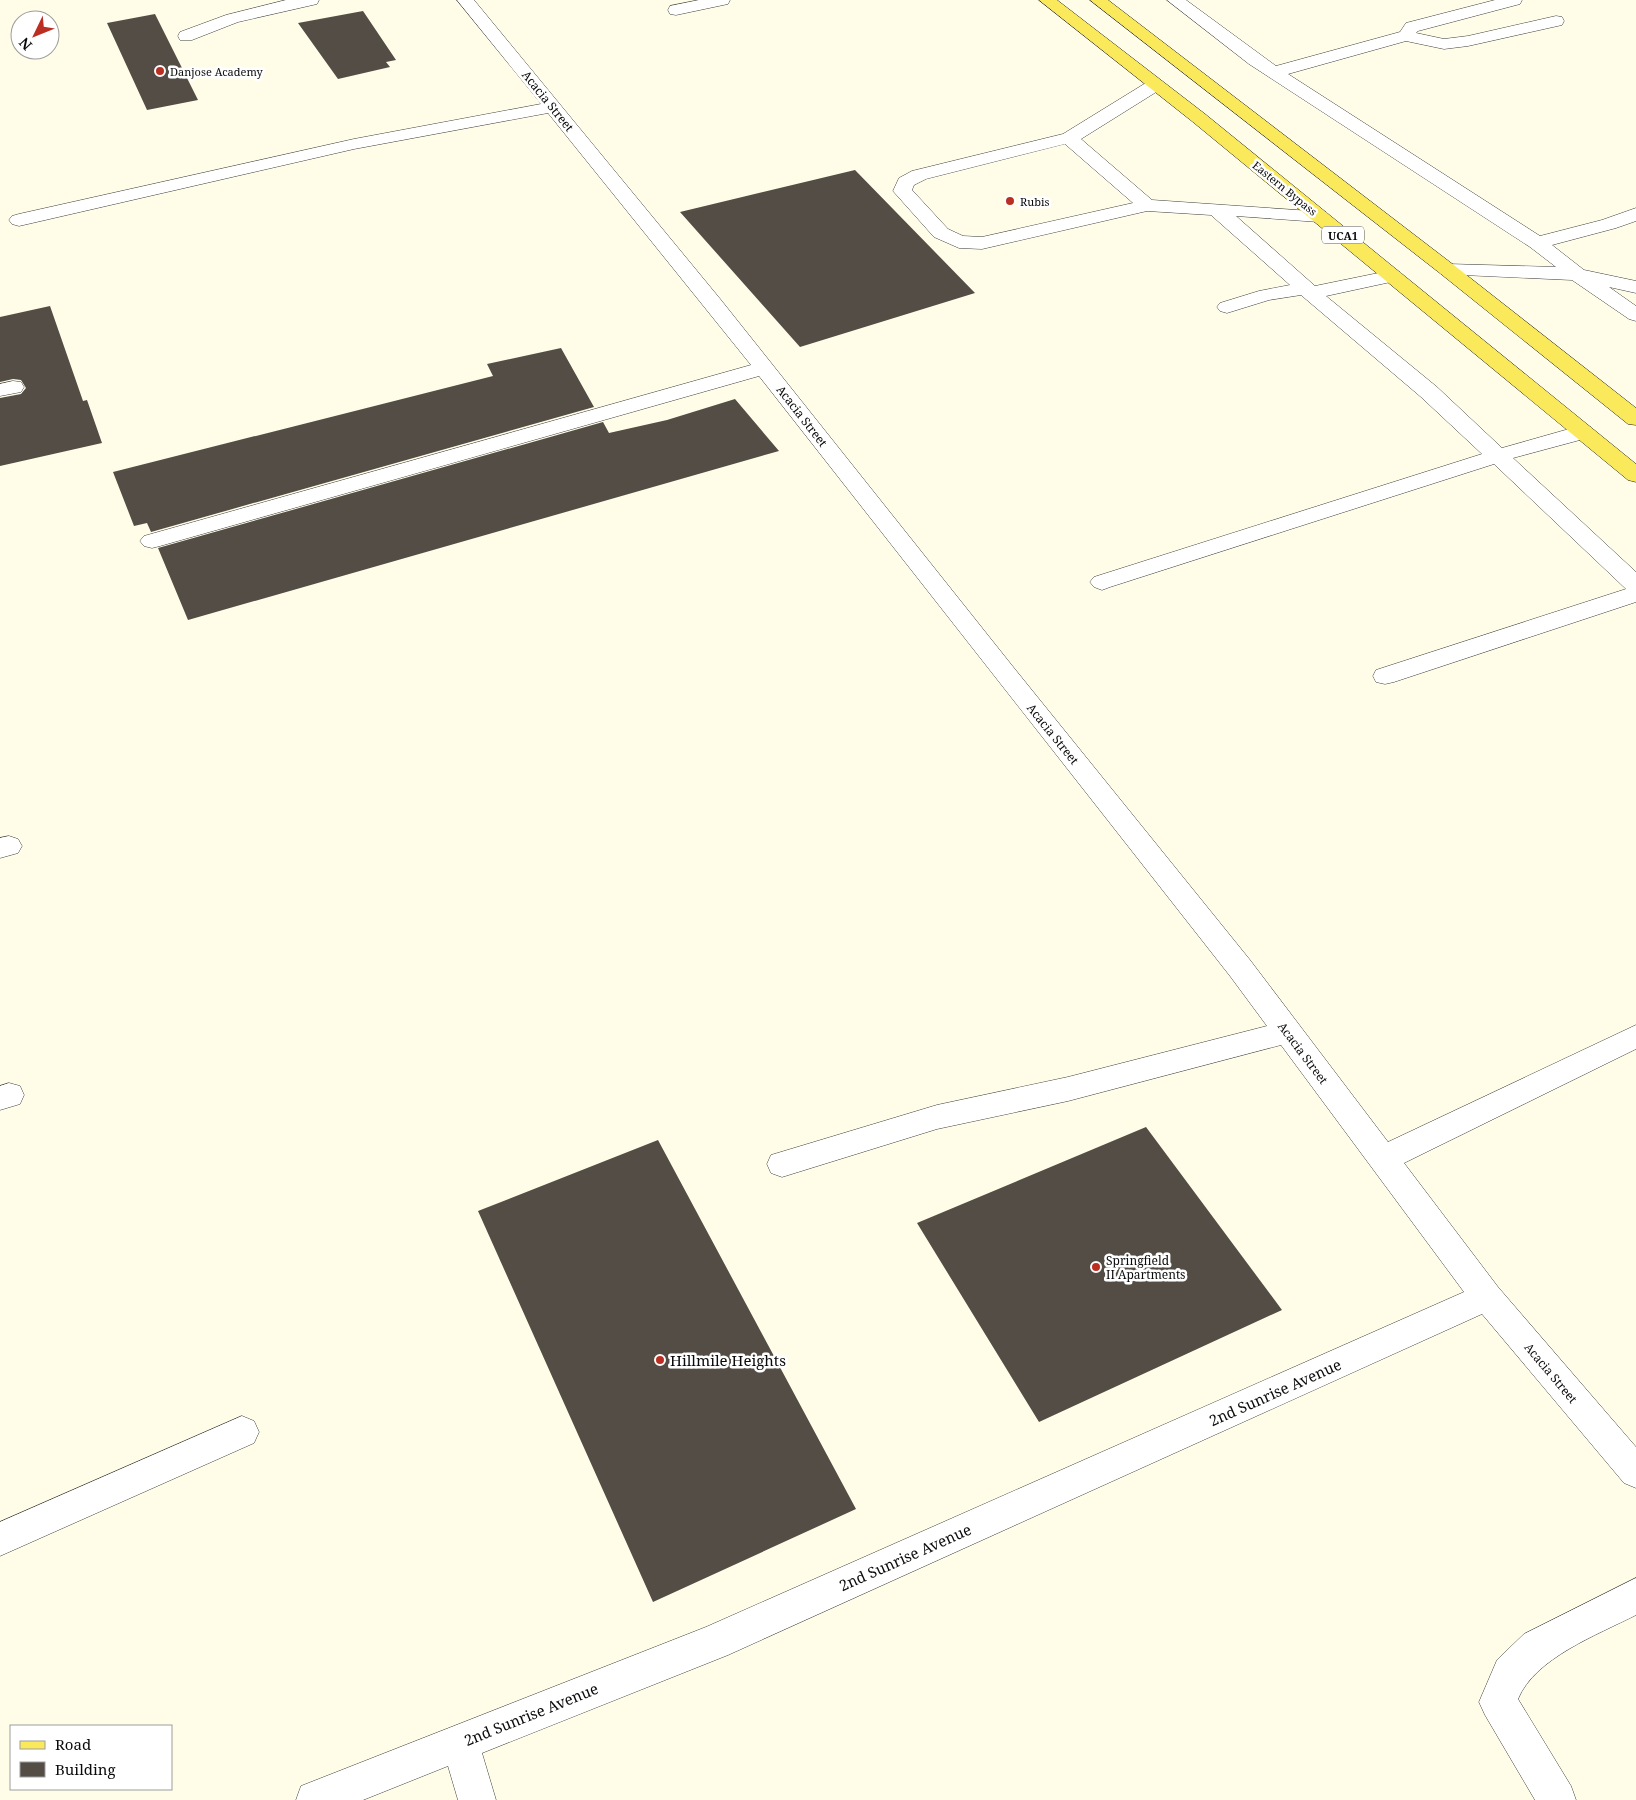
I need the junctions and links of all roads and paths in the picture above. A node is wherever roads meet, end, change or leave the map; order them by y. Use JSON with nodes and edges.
{"nodes":[{"id":1,"x":311,"y":0,"type":"edge"},
{"id":2,"x":465,"y":0,"type":"edge"},
{"id":3,"x":722,"y":0,"type":"edge"},
{"id":4,"x":1047,"y":0,"type":"edge"},
{"id":5,"x":1098,"y":0,"type":"edge"},
{"id":6,"x":1175,"y":0,"type":"edge"},
{"id":7,"x":1514,"y":0,"type":"edge"},
{"id":8,"x":676,"y":10,"type":"dead end"},
{"id":9,"x":1556,"y":20,"type":"dead end"},
{"id":10,"x":186,"y":36,"type":"dead end"},
{"id":11,"x":1406,"y":36,"type":"junction"},
{"id":12,"x":1274,"y":72,"type":"junction"},
{"id":13,"x":1156,"y":85,"type":"junction"},
{"id":14,"x":553,"y":107,"type":"junction"},
{"id":15,"x":1069,"y":138,"type":"junction"},
{"id":16,"x":1147,"y":204,"type":"junction"},
{"id":17,"x":1216,"y":209,"type":"junction"},
{"id":18,"x":1636,"y":214,"type":"edge"},
{"id":19,"x":1319,"y":216,"type":"junction"},
{"id":20,"x":19,"y":220,"type":"dead end"},
{"id":21,"x":1537,"y":242,"type":"junction"},
{"id":22,"x":1448,"y":270,"type":"junction"},
{"id":23,"x":1577,"y":274,"type":"junction"},
{"id":24,"x":1393,"y":276,"type":"junction"},
{"id":25,"x":1636,"y":287,"type":"edge"},
{"id":26,"x":1308,"y":290,"type":"junction"},
{"id":27,"x":1227,"y":307,"type":"dead end"},
{"id":28,"x":1636,"y":315,"type":"edge"},
{"id":29,"x":764,"y":368,"type":"junction"},
{"id":30,"x":1636,"y":419,"type":"edge"},
{"id":31,"x":1583,"y":432,"type":"junction"},
{"id":32,"x":1497,"y":456,"type":"junction"},
{"id":33,"x":1636,"y":475,"type":"edge"},
{"id":34,"x":152,"y":541,"type":"dead end"},
{"id":35,"x":1102,"y":582,"type":"dead end"},
{"id":36,"x":1636,"y":585,"type":"edge"},
{"id":37,"x":1636,"y":594,"type":"edge"},
{"id":38,"x":1385,"y":676,"type":"dead end"},
{"id":39,"x":1288,"y":1032,"type":"junction"},
{"id":40,"x":1636,"y":1036,"type":"edge"},
{"id":41,"x":1383,"y":1159,"type":"junction"},
{"id":42,"x":782,"y":1164,"type":"dead end"},
{"id":43,"x":1487,"y":1297,"type":"junction"},
{"id":44,"x":242,"y":1432,"type":"dead end"},
{"id":45,"x":1636,"y":1472,"type":"edge"},
{"id":46,"x":0,"y":1539,"type":"edge"},
{"id":47,"x":1636,"y":1596,"type":"edge"},
{"id":48,"x":460,"y":1742,"type":"junction"},
{"id":49,"x":315,"y":1800,"type":"edge"},
{"id":50,"x":477,"y":1800,"type":"edge"},
{"id":51,"x":1557,"y":1800,"type":"edge"}],
"edges":[{"from":1,"to":10,"type":"street"},
{"from":2,"to":14,"type":"street","name":"Acacia Street"},
{"from":3,"to":8,"type":"street"},
{"from":4,"to":13,"type":"main road","name":"Eastern Bypass","number":"UCA1"},
{"from":5,"to":22,"type":"main road","number":"UCA1"},
{"from":6,"to":12,"type":"street"},
{"from":7,"to":11,"type":"street"},
{"from":9,"to":11,"type":"street"},
{"from":11,"to":12,"type":"street"},
{"from":12,"to":21,"type":"street"},
{"from":13,"to":15,"type":"street"},
{"from":13,"to":19,"type":"main road","name":"Eastern Bypass","number":"UCA1"},
{"from":14,"to":20,"type":"street"},
{"from":14,"to":29,"type":"street","name":"Acacia Street"},
{"from":15,"to":16,"type":"street"},
{"from":15,"to":16,"type":"street"},
{"from":16,"to":17,"type":"street"},
{"from":17,"to":19,"type":"street"},
{"from":17,"to":26,"type":"street"},
{"from":18,"to":21,"type":"street"},
{"from":19,"to":24,"type":"main road","name":"Eastern Bypass","number":"UCA1"},
{"from":21,"to":23,"type":"street"},
{"from":22,"to":23,"type":"street"},
{"from":22,"to":30,"type":"main road","number":"UCA1"},
{"from":23,"to":25,"type":"street"},
{"from":23,"to":28,"type":"street"},
{"from":24,"to":26,"type":"street"},
{"from":24,"to":31,"type":"main road","name":"Eastern Bypass","number":"UCA1"},
{"from":26,"to":27,"type":"street"},
{"from":26,"to":32,"type":"street"},
{"from":29,"to":34,"type":"street"},
{"from":29,"to":39,"type":"street","name":"Acacia Street"},
{"from":31,"to":32,"type":"street"},
{"from":31,"to":33,"type":"main road","name":"Eastern Bypass","number":"UCA1"},
{"from":32,"to":35,"type":"street"},
{"from":32,"to":36,"type":"street"},
{"from":37,"to":38,"type":"street"},
{"from":39,"to":41,"type":"street","name":"Acacia Street"},
{"from":39,"to":42,"type":"street"},
{"from":40,"to":41,"type":"street"},
{"from":41,"to":43,"type":"street","name":"Acacia Street"},
{"from":43,"to":45,"type":"street","name":"Acacia Street"},
{"from":43,"to":48,"type":"street","name":"2nd Sunrise Avenue"},
{"from":44,"to":46,"type":"street"},
{"from":47,"to":51,"type":"street"},
{"from":48,"to":49,"type":"street","name":"2nd Sunrise Avenue"},
{"from":48,"to":50,"type":"street"}]}
